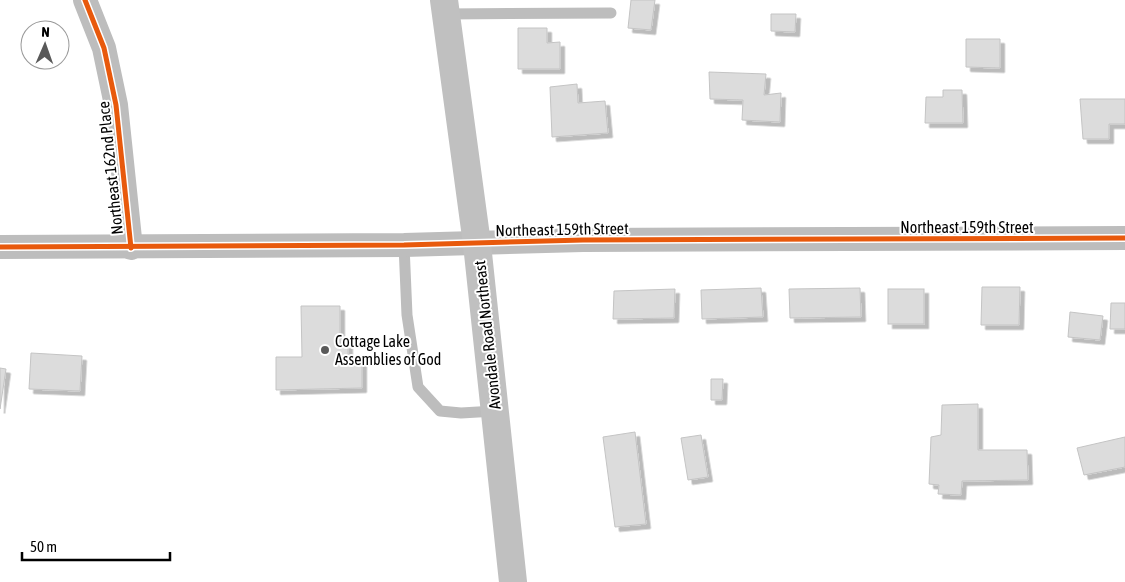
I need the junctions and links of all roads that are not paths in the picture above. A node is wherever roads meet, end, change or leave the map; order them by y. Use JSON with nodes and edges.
{"nodes":[{"id":1,"x":85,"y":0,"type":"edge"},
{"id":2,"x":445,"y":7,"type":"edge"},
{"id":3,"x":611,"y":13,"type":"dead end"},
{"id":4,"x":1125,"y":238,"type":"edge"},
{"id":5,"x":477,"y":244,"type":"junction"},
{"id":6,"x":404,"y":245,"type":"junction"},
{"id":7,"x":0,"y":248,"type":"edge"},
{"id":8,"x":131,"y":248,"type":"junction"},
{"id":9,"x":495,"y":410,"type":"junction"},
{"id":10,"x":513,"y":582,"type":"edge"}],
"edges":[{"from":1,"to":8,"type":"street","name":"Northeast 162nd Place"},
{"from":2,"to":3,"type":"lane"},
{"from":2,"to":5,"type":"main road","name":"Avondale Road Northeast"},
{"from":4,"to":5,"type":"street","name":"Northeast 159th Street"},
{"from":5,"to":6,"type":"street","name":"Northeast 159th Street"},
{"from":5,"to":9,"type":"main road","name":"Avondale Road Northeast"},
{"from":6,"to":8,"type":"street","name":"Northeast 159th Street"},
{"from":6,"to":9,"type":"lane"},
{"from":7,"to":8,"type":"street","name":"Northeast 159th Street"},
{"from":9,"to":10,"type":"main road","name":"Avondale Road Northeast"}]}
